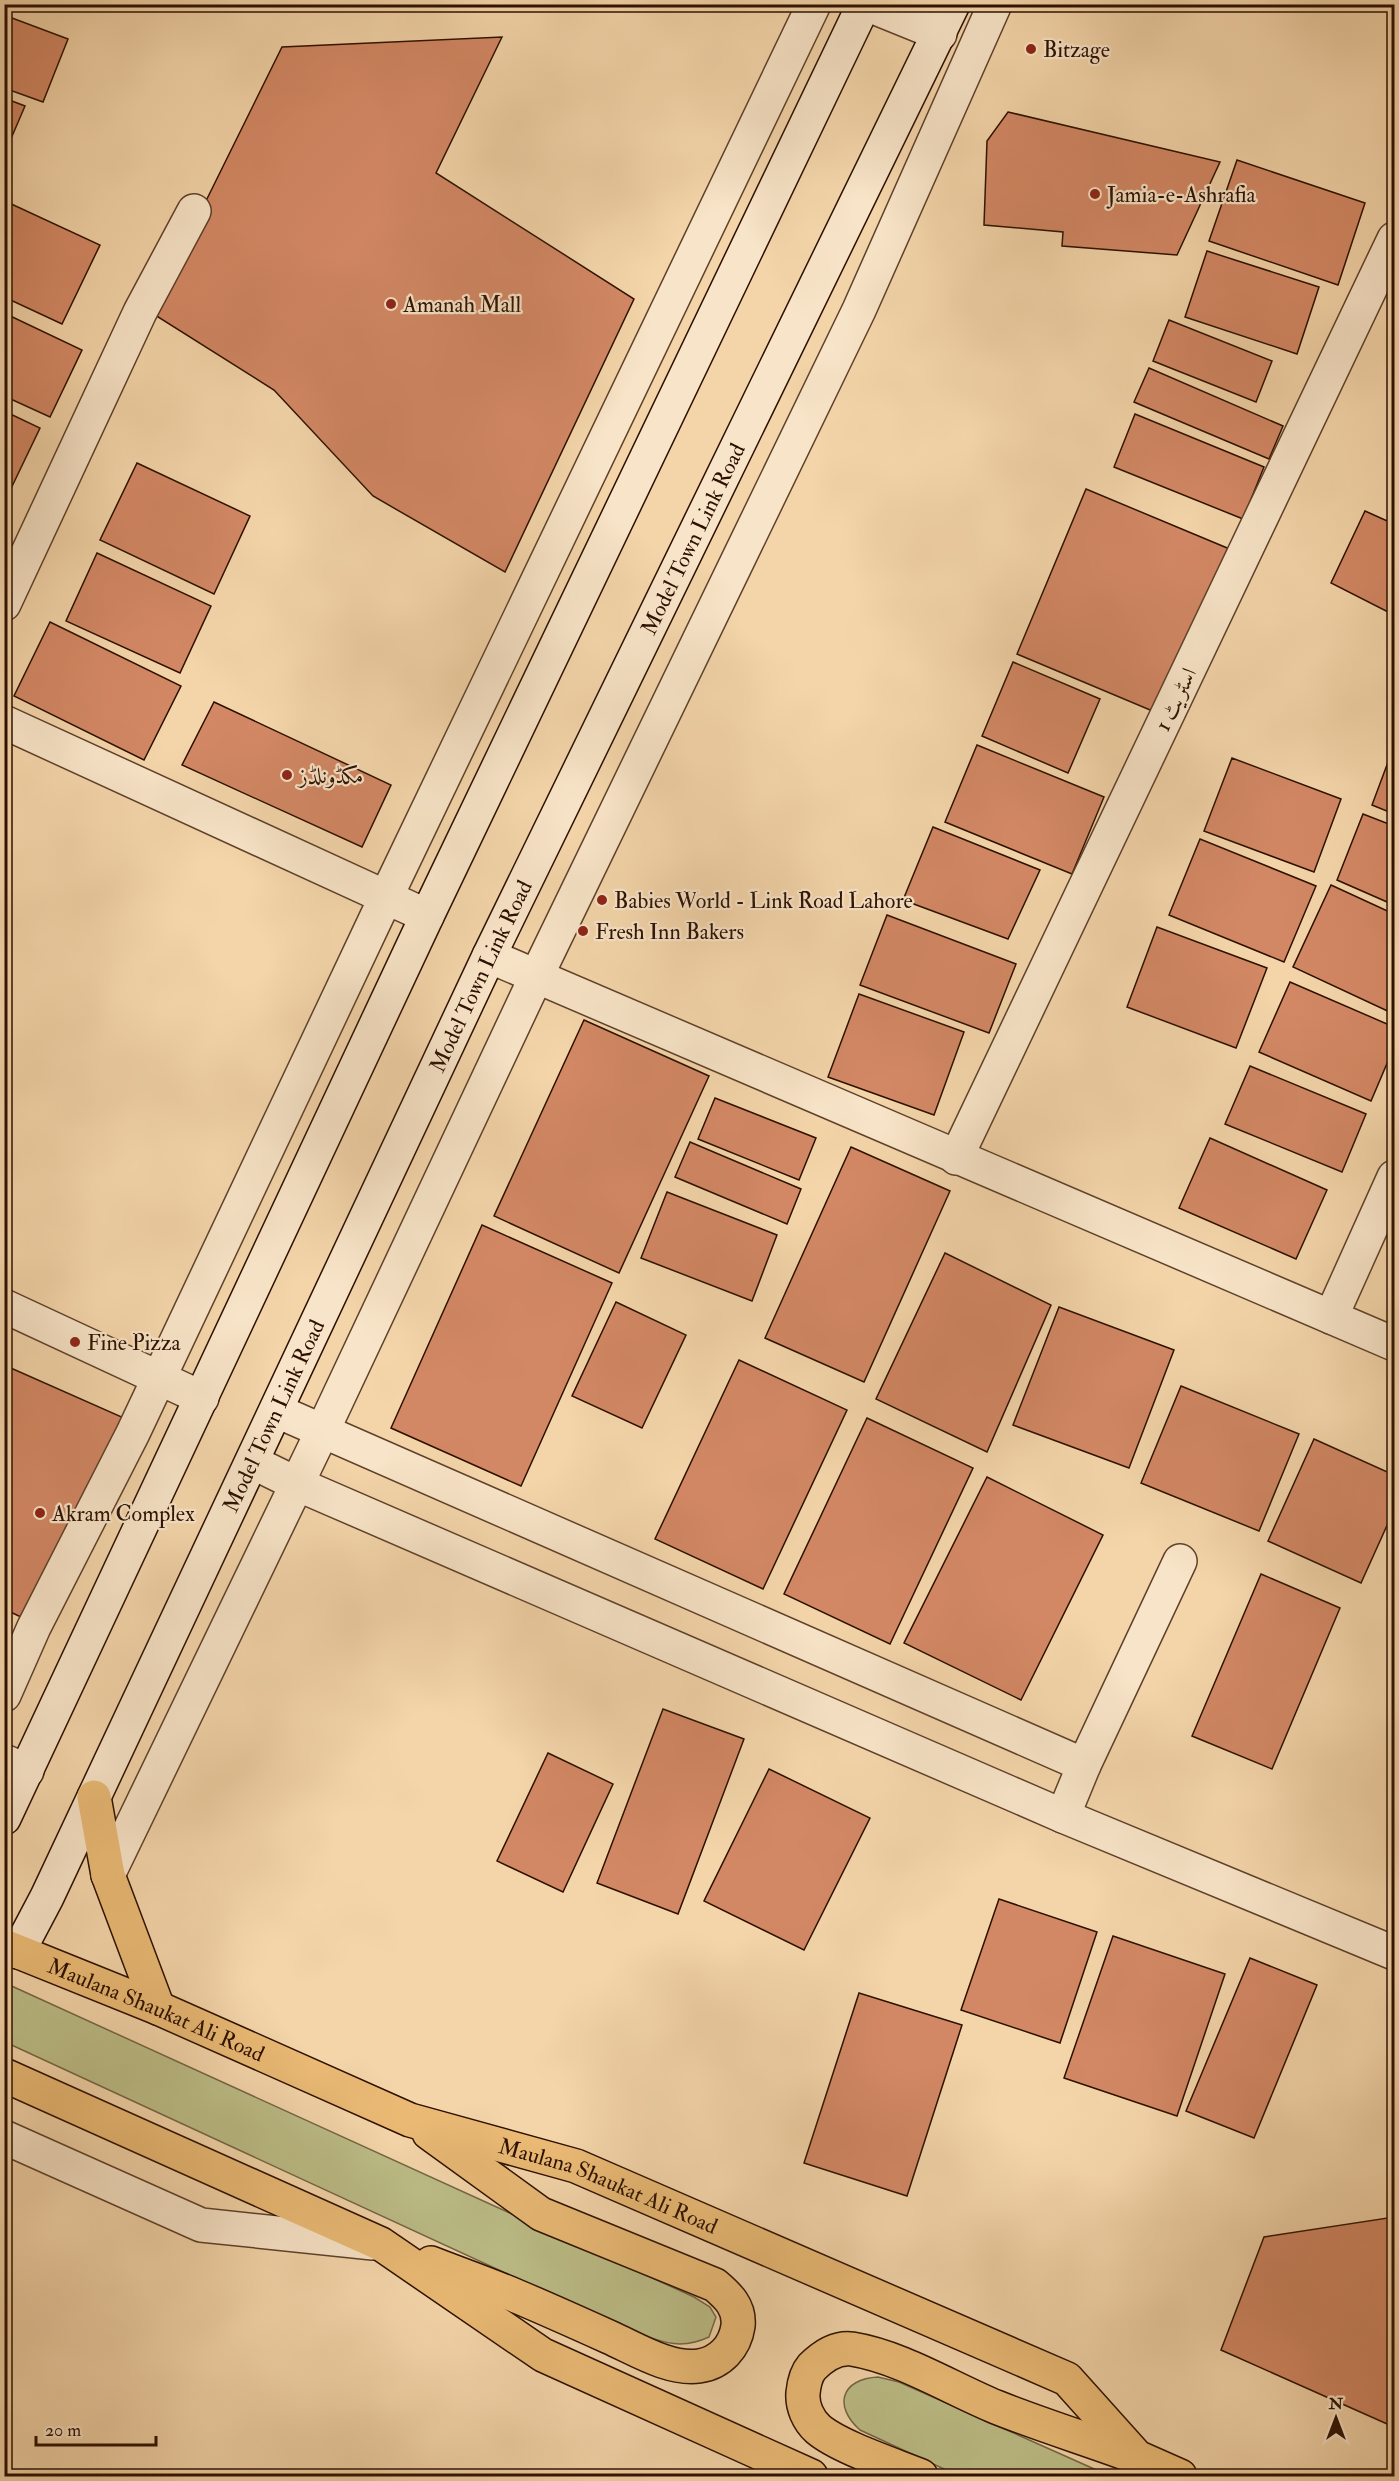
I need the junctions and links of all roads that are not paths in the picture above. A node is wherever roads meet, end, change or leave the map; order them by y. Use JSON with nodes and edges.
{"nodes":[{"id":1,"x":814,"y":4,"type":"edge"},
{"id":2,"x":865,"y":4,"type":"edge"},
{"id":3,"x":953,"y":4,"type":"edge"},
{"id":4,"x":996,"y":4,"type":"edge"},
{"id":5,"x":940,"y":34,"type":"junction"},
{"id":6,"x":194,"y":210,"type":"dead end"},
{"id":7,"x":1395,"y":239,"type":"edge"},
{"id":8,"x":4,"y":604,"type":"edge"},
{"id":9,"x":4,"y":723,"type":"edge"},
{"id":10,"x":386,"y":897,"type":"junction"},
{"id":11,"x":427,"y":916,"type":"junction"},
{"id":12,"x":489,"y":956,"type":"junction"},
{"id":13,"x":536,"y":977,"type":"junction"},
{"id":14,"x":956,"y":1158,"type":"junction"},
{"id":15,"x":1395,"y":1178,"type":"edge"},
{"id":16,"x":4,"y":1306,"type":"edge"},
{"id":17,"x":1331,"y":1317,"type":"junction"},
{"id":18,"x":1395,"y":1344,"type":"edge"},
{"id":19,"x":159,"y":1378,"type":"junction"},
{"id":20,"x":202,"y":1398,"type":"junction"},
{"id":21,"x":277,"y":1411,"type":"junction"},
{"id":22,"x":322,"y":1432,"type":"junction"},
{"id":23,"x":252,"y":1462,"type":"junction"},
{"id":24,"x":297,"y":1484,"type":"junction"},
{"id":25,"x":1180,"y":1561,"type":"dead end"},
{"id":26,"x":4,"y":1695,"type":"edge"},
{"id":27,"x":1084,"y":1765,"type":"junction"},
{"id":28,"x":16,"y":1766,"type":"edge"},
{"id":29,"x":94,"y":1797,"type":"junction"},
{"id":30,"x":1063,"y":1816,"type":"junction"},
{"id":31,"x":4,"y":1818,"type":"edge"},
{"id":32,"x":108,"y":1875,"type":"junction"},
{"id":33,"x":11,"y":1949,"type":"edge"},
{"id":34,"x":1395,"y":1953,"type":"edge"},
{"id":35,"x":158,"y":2008,"type":"junction"},
{"id":36,"x":4,"y":2075,"type":"edge"},
{"id":37,"x":410,"y":2120,"type":"junction"},
{"id":38,"x":4,"y":2137,"type":"edge"},
{"id":39,"x":381,"y":2244,"type":"junction"},
{"id":40,"x":1137,"y":2457,"type":"junction"},
{"id":41,"x":811,"y":2476,"type":"edge"},
{"id":42,"x":921,"y":2476,"type":"edge"},
{"id":43,"x":1180,"y":2476,"type":"edge"}],
"edges":[{"from":1,"to":10,"type":"street"},
{"from":2,"to":5,"type":"street"},
{"from":2,"to":11,"type":"street"},
{"from":3,"to":5,"type":"street","name":"Model Town Link Road"},
{"from":4,"to":13,"type":"street"},
{"from":5,"to":12,"type":"street","name":"Model Town Link Road"},
{"from":6,"to":8,"type":"street"},
{"from":7,"to":14,"type":"street","name":"اسٹریٹ 1"},
{"from":9,"to":10,"type":"street"},
{"from":10,"to":11,"type":"street"},
{"from":10,"to":19,"type":"street"},
{"from":11,"to":20,"type":"street"},
{"from":12,"to":13,"type":"street"},
{"from":12,"to":21,"type":"street","name":"Model Town Link Road"},
{"from":13,"to":14,"type":"street"},
{"from":13,"to":22,"type":"street"},
{"from":14,"to":17,"type":"street"},
{"from":15,"to":17,"type":"street"},
{"from":16,"to":19,"type":"street"},
{"from":17,"to":18,"type":"street"},
{"from":19,"to":20,"type":"street"},
{"from":19,"to":26,"type":"street"},
{"from":20,"to":28,"type":"street"},
{"from":21,"to":22,"type":"street"},
{"from":21,"to":23,"type":"street","name":"Model Town Link Road"},
{"from":22,"to":24,"type":"street"},
{"from":22,"to":27,"type":"street"},
{"from":23,"to":24,"type":"street"},
{"from":23,"to":29,"type":"street","name":"Model Town Link Road"},
{"from":24,"to":30,"type":"street"},
{"from":24,"to":32,"type":"street"},
{"from":25,"to":27,"type":"street"},
{"from":27,"to":30,"type":"street"},
{"from":28,"to":31,"type":"street"},
{"from":29,"to":32,"type":"main road"},
{"from":29,"to":33,"type":"street","name":"Model Town Link Road"},
{"from":30,"to":34,"type":"street"},
{"from":32,"to":35,"type":"main road"},
{"from":33,"to":35,"type":"main road","name":"Maulana Shaukat Ali Road"},
{"from":35,"to":37,"type":"main road","name":"Maulana Shaukat Ali Road"},
{"from":36,"to":39,"type":"main road"},
{"from":37,"to":39,"type":"main road"},
{"from":37,"to":40,"type":"main road","name":"Maulana Shaukat Ali Road"},
{"from":38,"to":39,"type":"street"},
{"from":39,"to":41,"type":"main road"},
{"from":40,"to":42,"type":"main road"},
{"from":40,"to":43,"type":"main road","name":"Maulana Shaukat Ali Road"}]}
